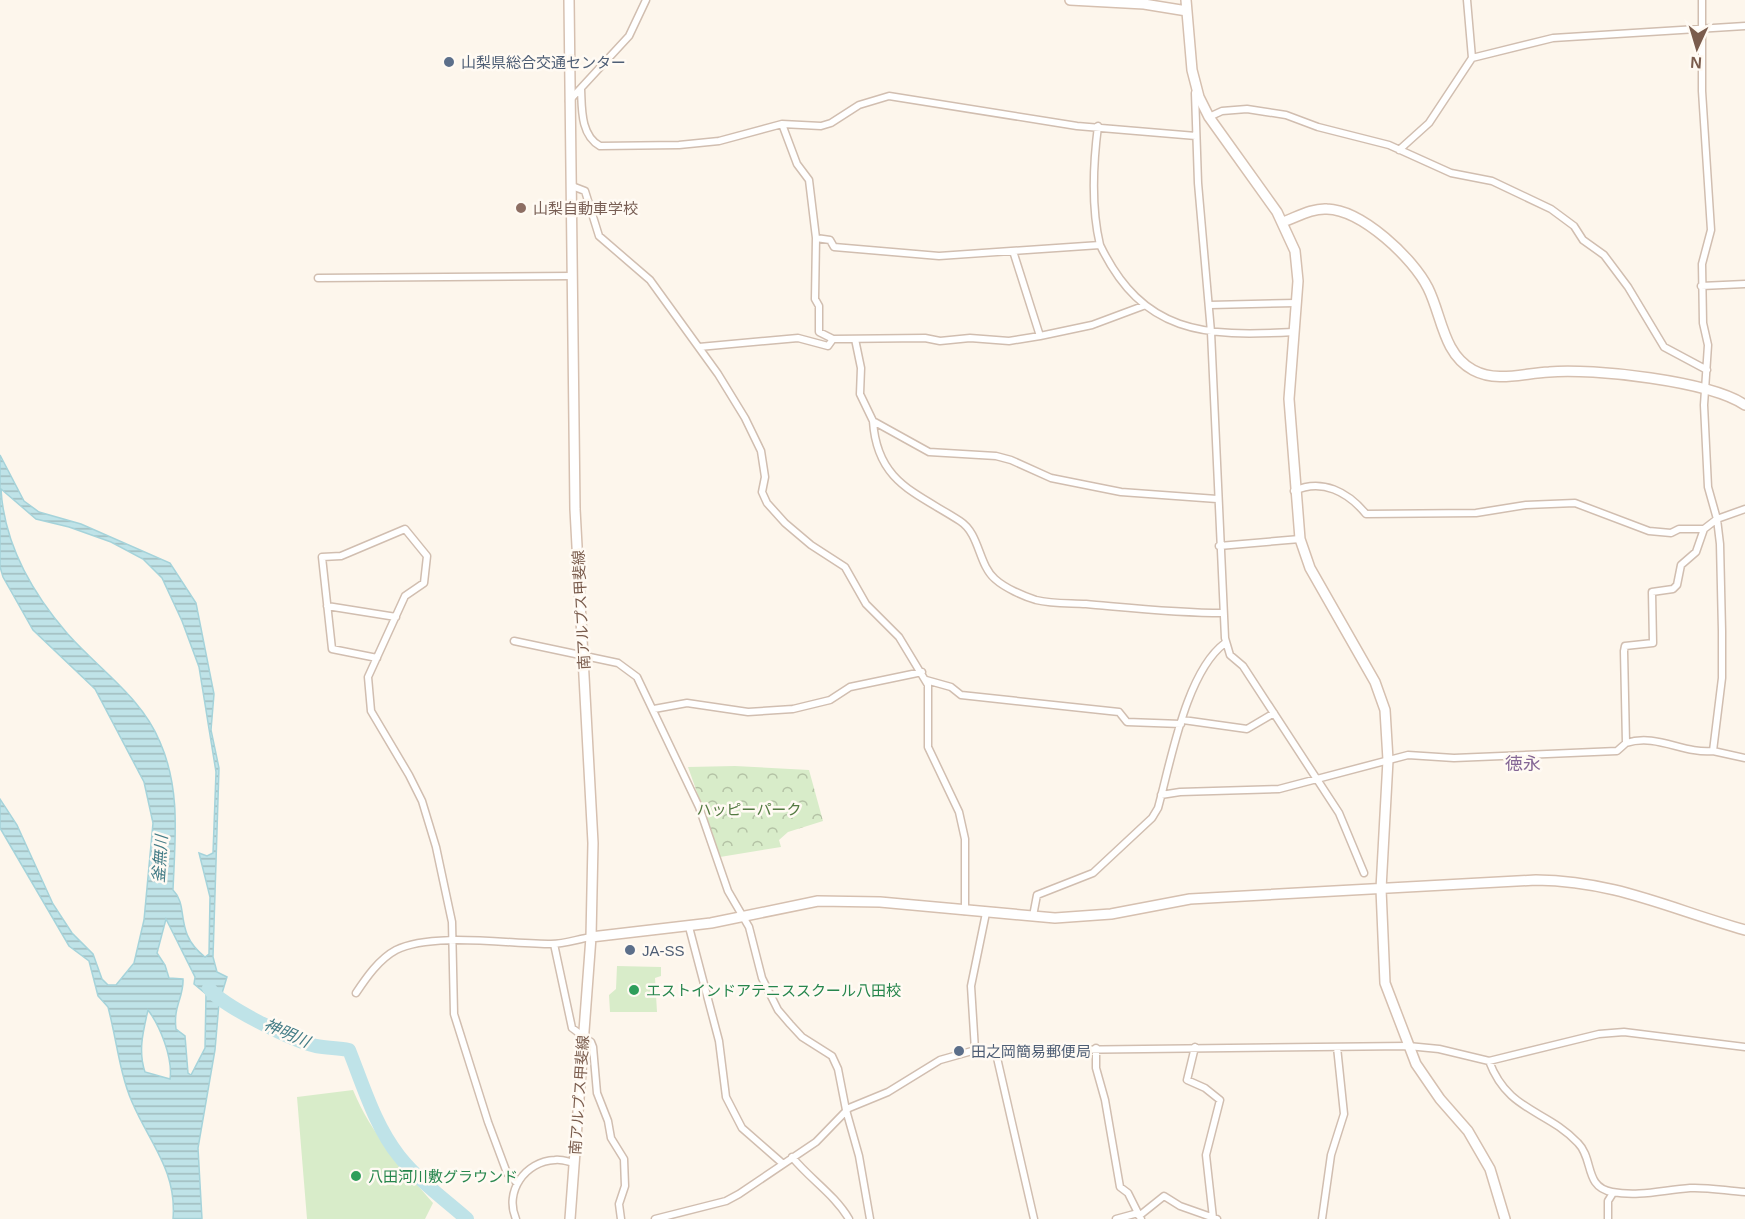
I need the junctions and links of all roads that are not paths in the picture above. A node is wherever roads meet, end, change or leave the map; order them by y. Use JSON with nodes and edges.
{"nodes":[{"id":1,"x":569,"y":0,"type":"edge"},
{"id":2,"x":646,"y":0,"type":"edge"},
{"id":3,"x":1070,"y":0,"type":"edge"},
{"id":4,"x":1186,"y":0,"type":"edge"},
{"id":5,"x":1467,"y":0,"type":"edge"},
{"id":6,"x":1702,"y":0,"type":"edge"},
{"id":7,"x":1187,"y":11,"type":"junction"},
{"id":8,"x":1745,"y":26,"type":"edge"},
{"id":9,"x":1701,"y":29,"type":"junction"},
{"id":10,"x":1472,"y":58,"type":"junction"},
{"id":11,"x":1195,"y":86,"type":"junction"},
{"id":12,"x":581,"y":89,"type":"junction"},
{"id":13,"x":569,"y":101,"type":"junction"},
{"id":14,"x":1209,"y":117,"type":"junction"},
{"id":15,"x":583,"y":123,"type":"junction"},
{"id":16,"x":782,"y":124,"type":"junction"},
{"id":17,"x":1098,"y":126,"type":"junction"},
{"id":18,"x":569,"y":127,"type":"junction"},
{"id":19,"x":1196,"y":136,"type":"junction"},
{"id":20,"x":1400,"y":150,"type":"junction"},
{"id":21,"x":572,"y":186,"type":"junction"},
{"id":22,"x":1283,"y":222,"type":"junction"},
{"id":23,"x":816,"y":238,"type":"junction"},
{"id":24,"x":1100,"y":245,"type":"junction"},
{"id":25,"x":1013,"y":251,"type":"junction"},
{"id":26,"x":573,"y":276,"type":"junction"},
{"id":27,"x":318,"y":278,"type":"dead end"},
{"id":28,"x":1745,"y":284,"type":"edge"},
{"id":29,"x":1701,"y":286,"type":"junction"},
{"id":30,"x":1296,"y":303,"type":"junction"},
{"id":31,"x":1210,"y":305,"type":"junction"},
{"id":32,"x":1143,"y":306,"type":"junction"},
{"id":33,"x":1211,"y":332,"type":"junction"},
{"id":34,"x":1294,"y":332,"type":"junction"},
{"id":35,"x":1040,"y":336,"type":"junction"},
{"id":36,"x":833,"y":339,"type":"junction"},
{"id":37,"x":855,"y":339,"type":"junction"},
{"id":38,"x":699,"y":346,"type":"junction"},
{"id":39,"x":1707,"y":370,"type":"junction"},
{"id":40,"x":1706,"y":389,"type":"junction"},
{"id":41,"x":1745,"y":405,"type":"edge"},
{"id":42,"x":873,"y":421,"type":"junction"},
{"id":43,"x":1294,"y":491,"type":"junction"},
{"id":44,"x":1217,"y":499,"type":"junction"},
{"id":45,"x":1745,"y":509,"type":"edge"},
{"id":46,"x":1717,"y":519,"type":"junction"},
{"id":47,"x":1704,"y":529,"type":"junction"},
{"id":48,"x":1300,"y":539,"type":"junction"},
{"id":49,"x":1219,"y":546,"type":"junction"},
{"id":50,"x":327,"y":606,"type":"junction"},
{"id":51,"x":1223,"y":613,"type":"junction"},
{"id":52,"x":396,"y":617,"type":"junction"},
{"id":53,"x":514,"y":641,"type":"dead end"},
{"id":54,"x":1225,"y":643,"type":"junction"},
{"id":55,"x":583,"y":655,"type":"junction"},
{"id":56,"x":377,"y":658,"type":"junction"},
{"id":57,"x":922,"y":672,"type":"junction"},
{"id":58,"x":926,"y":680,"type":"junction"},
{"id":59,"x":654,"y":709,"type":"junction"},
{"id":60,"x":1274,"y":713,"type":"junction"},
{"id":61,"x":1182,"y":722,"type":"junction"},
{"id":62,"x":1626,"y":743,"type":"junction"},
{"id":63,"x":1713,"y":751,"type":"junction"},
{"id":64,"x":1745,"y":758,"type":"edge"},
{"id":65,"x":1388,"y":760,"type":"junction"},
{"id":66,"x":1317,"y":779,"type":"junction"},
{"id":67,"x":1161,"y":795,"type":"junction"},
{"id":68,"x":1364,"y":873,"type":"dead end"},
{"id":69,"x":1381,"y":889,"type":"junction"},
{"id":70,"x":965,"y":911,"type":"junction"},
{"id":71,"x":986,"y":913,"type":"junction"},
{"id":72,"x":743,"y":916,"type":"junction"},
{"id":73,"x":1033,"y":916,"type":"junction"},
{"id":74,"x":689,"y":927,"type":"junction"},
{"id":75,"x":1745,"y":930,"type":"edge"},
{"id":76,"x":591,"y":937,"type":"junction"},
{"id":77,"x":454,"y":941,"type":"junction"},
{"id":78,"x":554,"y":944,"type":"junction"},
{"id":79,"x":356,"y":993,"type":"dead end"},
{"id":80,"x":583,"y":1036,"type":"junction"},
{"id":81,"x":1408,"y":1046,"type":"junction"},
{"id":82,"x":1195,"y":1047,"type":"junction"},
{"id":83,"x":1337,"y":1047,"type":"junction"},
{"id":84,"x":1745,"y":1047,"type":"edge"},
{"id":85,"x":1096,"y":1048,"type":"junction"},
{"id":86,"x":995,"y":1049,"type":"junction"},
{"id":87,"x":975,"y":1050,"type":"junction"},
{"id":88,"x":1489,"y":1061,"type":"junction"},
{"id":89,"x":846,"y":1110,"type":"junction"},
{"id":90,"x":792,"y":1157,"type":"junction"},
{"id":91,"x":574,"y":1163,"type":"junction"},
{"id":92,"x":782,"y":1164,"type":"junction"},
{"id":93,"x":517,"y":1183,"type":"junction"},
{"id":94,"x":1745,"y":1192,"type":"edge"},
{"id":95,"x":1613,"y":1193,"type":"junction"},
{"id":96,"x":1139,"y":1216,"type":"edge"},
{"id":97,"x":1215,"y":1218,"type":"edge"},
{"id":98,"x":516,"y":1219,"type":"edge"},
{"id":99,"x":570,"y":1219,"type":"edge"},
{"id":100,"x":621,"y":1219,"type":"edge"},
{"id":101,"x":655,"y":1219,"type":"edge"},
{"id":102,"x":849,"y":1219,"type":"edge"},
{"id":103,"x":870,"y":1219,"type":"edge"},
{"id":104,"x":1034,"y":1219,"type":"edge"},
{"id":105,"x":1116,"y":1219,"type":"edge"},
{"id":106,"x":1322,"y":1219,"type":"edge"},
{"id":107,"x":1505,"y":1219,"type":"edge"},
{"id":108,"x":1608,"y":1219,"type":"edge"}],
"edges":[{"from":1,"to":13,"type":"street","name":"南アルプス甲斐線"},
{"from":2,"to":12,"type":"street"},
{"from":3,"to":7,"type":"street"},
{"from":4,"to":7,"type":"street"},
{"from":5,"to":10,"type":"street"},
{"from":6,"to":9,"type":"street"},
{"from":7,"to":11,"type":"street"},
{"from":8,"to":9,"type":"street"},
{"from":9,"to":10,"type":"street"},
{"from":9,"to":29,"type":"street"},
{"from":10,"to":20,"type":"street"},
{"from":11,"to":14,"type":"street"},
{"from":11,"to":19,"type":"street"},
{"from":12,"to":13,"type":"street"},
{"from":12,"to":15,"type":"street"},
{"from":13,"to":18,"type":"street","name":"南アルプス甲斐線"},
{"from":14,"to":20,"type":"street"},
{"from":14,"to":22,"type":"street"},
{"from":15,"to":16,"type":"street"},
{"from":15,"to":18,"type":"street"},
{"from":16,"to":17,"type":"street"},
{"from":16,"to":23,"type":"street"},
{"from":17,"to":19,"type":"street"},
{"from":17,"to":24,"type":"street"},
{"from":18,"to":21,"type":"street","name":"南アルプス甲斐線"},
{"from":19,"to":31,"type":"street"},
{"from":20,"to":39,"type":"street"},
{"from":21,"to":26,"type":"street","name":"南アルプス甲斐線"},
{"from":21,"to":38,"type":"street"},
{"from":22,"to":30,"type":"street"},
{"from":22,"to":40,"type":"street"},
{"from":23,"to":25,"type":"street"},
{"from":23,"to":36,"type":"street"},
{"from":24,"to":25,"type":"street"},
{"from":24,"to":32,"type":"street"},
{"from":25,"to":35,"type":"street"},
{"from":26,"to":27,"type":"street"},
{"from":26,"to":55,"type":"street","name":"南アルプス甲斐線"},
{"from":28,"to":29,"type":"street"},
{"from":29,"to":39,"type":"street"},
{"from":30,"to":31,"type":"street"},
{"from":30,"to":34,"type":"street"},
{"from":31,"to":33,"type":"street"},
{"from":32,"to":33,"type":"street"},
{"from":32,"to":35,"type":"street"},
{"from":33,"to":34,"type":"street"},
{"from":33,"to":44,"type":"street"},
{"from":34,"to":43,"type":"street"},
{"from":35,"to":37,"type":"street"},
{"from":36,"to":37,"type":"street"},
{"from":36,"to":38,"type":"street"},
{"from":37,"to":42,"type":"street"},
{"from":38,"to":57,"type":"street"},
{"from":39,"to":40,"type":"street"},
{"from":40,"to":41,"type":"street"},
{"from":40,"to":46,"type":"street"},
{"from":42,"to":44,"type":"street"},
{"from":42,"to":51,"type":"street"},
{"from":43,"to":47,"type":"street"},
{"from":43,"to":48,"type":"street"},
{"from":44,"to":49,"type":"street"},
{"from":45,"to":46,"type":"street"},
{"from":46,"to":47,"type":"street"},
{"from":46,"to":63,"type":"street"},
{"from":47,"to":62,"type":"street"},
{"from":48,"to":49,"type":"street"},
{"from":48,"to":65,"type":"street"},
{"from":49,"to":51,"type":"street"},
{"from":50,"to":52,"type":"street"},
{"from":50,"to":52,"type":"street"},
{"from":50,"to":56,"type":"street"},
{"from":51,"to":54,"type":"street"},
{"from":52,"to":56,"type":"street"},
{"from":53,"to":55,"type":"street"},
{"from":54,"to":60,"type":"street"},
{"from":54,"to":61,"type":"street"},
{"from":55,"to":59,"type":"street"},
{"from":55,"to":76,"type":"street","name":"南アルプス甲斐線"},
{"from":56,"to":77,"type":"street"},
{"from":57,"to":58,"type":"street"},
{"from":57,"to":59,"type":"street"},
{"from":58,"to":61,"type":"street"},
{"from":58,"to":70,"type":"street"},
{"from":59,"to":72,"type":"street"},
{"from":60,"to":61,"type":"street"},
{"from":60,"to":66,"type":"street"},
{"from":61,"to":67,"type":"street"},
{"from":62,"to":63,"type":"street"},
{"from":62,"to":65,"type":"street"},
{"from":63,"to":64,"type":"street"},
{"from":65,"to":66,"type":"street"},
{"from":65,"to":69,"type":"street"},
{"from":66,"to":67,"type":"street"},
{"from":66,"to":68,"type":"street"},
{"from":67,"to":73,"type":"street"},
{"from":69,"to":73,"type":"street"},
{"from":69,"to":75,"type":"street"},
{"from":69,"to":81,"type":"street"},
{"from":70,"to":71,"type":"street"},
{"from":70,"to":72,"type":"street"},
{"from":71,"to":73,"type":"street"},
{"from":71,"to":87,"type":"street"},
{"from":72,"to":74,"type":"street"},
{"from":72,"to":89,"type":"street"},
{"from":74,"to":76,"type":"street"},
{"from":74,"to":92,"type":"street"},
{"from":76,"to":78,"type":"street"},
{"from":76,"to":80,"type":"street","name":"南アルプス甲斐線"},
{"from":77,"to":78,"type":"street"},
{"from":77,"to":79,"type":"street"},
{"from":77,"to":93,"type":"street"},
{"from":78,"to":80,"type":"street"},
{"from":80,"to":91,"type":"street","name":"南アルプス甲斐線"},
{"from":80,"to":100,"type":"street"},
{"from":81,"to":83,"type":"street"},
{"from":81,"to":88,"type":"street"},
{"from":81,"to":107,"type":"street"},
{"from":82,"to":83,"type":"street"},
{"from":82,"to":85,"type":"street"},
{"from":82,"to":97,"type":"street"},
{"from":83,"to":106,"type":"street"},
{"from":84,"to":88,"type":"street"},
{"from":85,"to":86,"type":"street"},
{"from":85,"to":96,"type":"street"},
{"from":86,"to":87,"type":"street"},
{"from":86,"to":104,"type":"street"},
{"from":87,"to":89,"type":"street"},
{"from":88,"to":95,"type":"street"},
{"from":89,"to":90,"type":"street"},
{"from":89,"to":103,"type":"street"},
{"from":90,"to":92,"type":"street"},
{"from":90,"to":102,"type":"street"},
{"from":91,"to":93,"type":"street"},
{"from":91,"to":99,"type":"street","name":"南アルプス甲斐線"},
{"from":92,"to":101,"type":"street"},
{"from":93,"to":98,"type":"street"},
{"from":94,"to":95,"type":"street"},
{"from":95,"to":108,"type":"street"},
{"from":96,"to":97,"type":"street"},
{"from":96,"to":105,"type":"street"}]}
